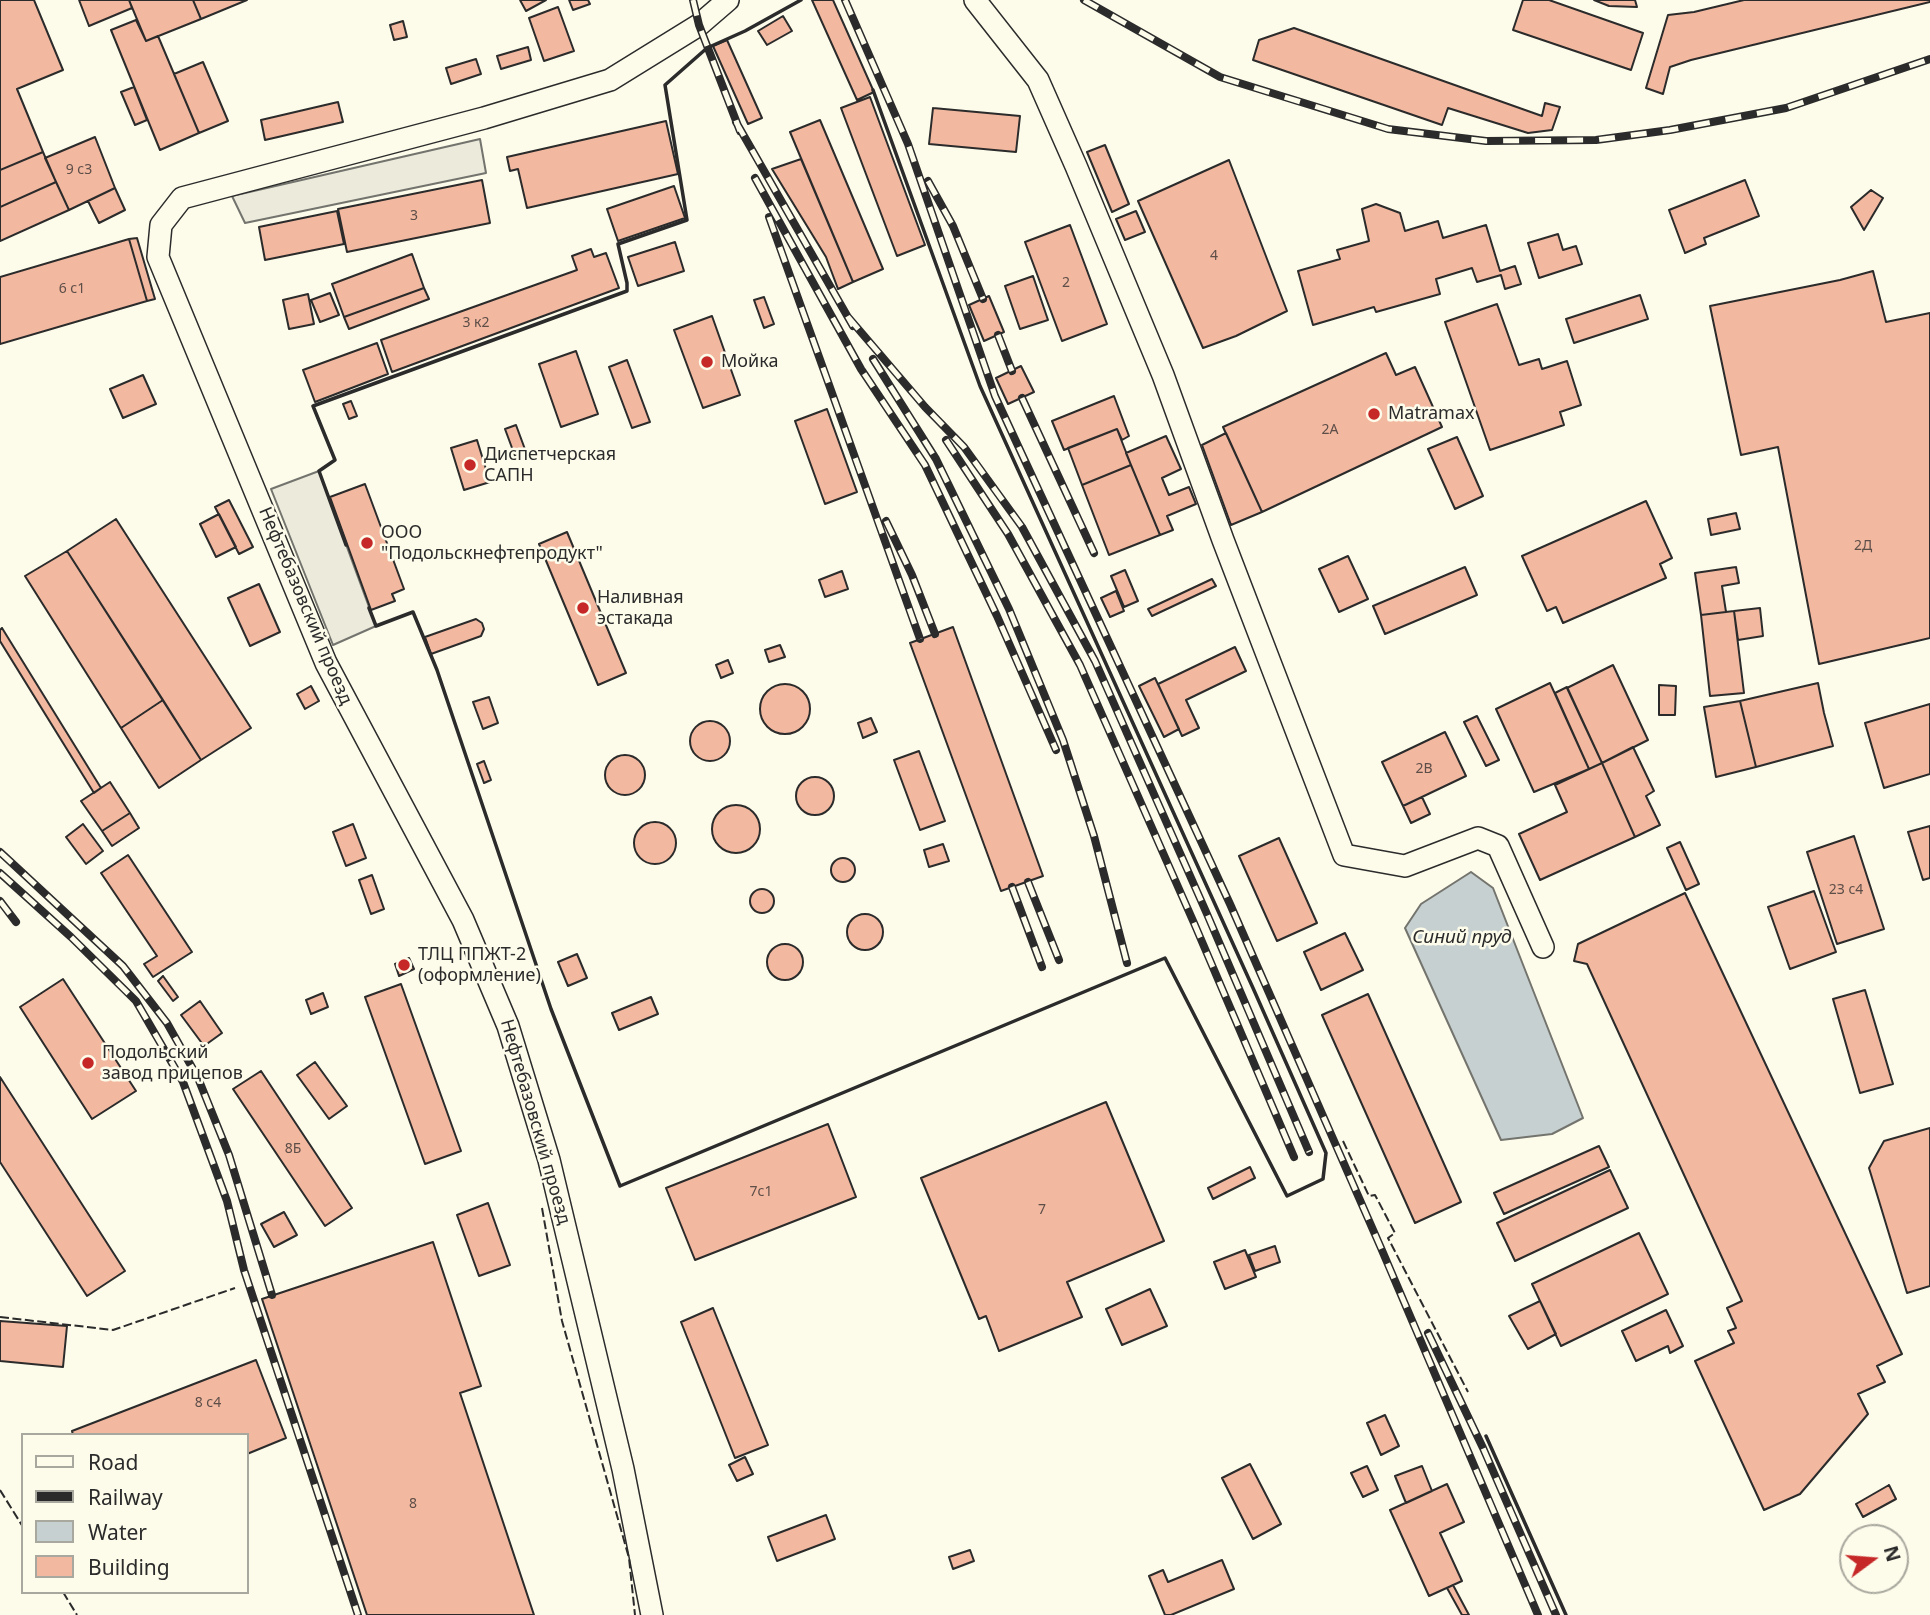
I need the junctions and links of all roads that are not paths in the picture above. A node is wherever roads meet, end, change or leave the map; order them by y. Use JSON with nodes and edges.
{"nodes":[{"id":1,"x":728,"y":0,"type":"edge"},
{"id":2,"x":975,"y":0,"type":"edge"},
{"id":3,"x":1543,"y":947,"type":"dead end"},
{"id":4,"x":652,"y":1615,"type":"edge"}],
"edges":[{"from":1,"to":4,"type":"street","name":"Нефтебазовский проезд"},
{"from":2,"to":3,"type":"street"}]}
